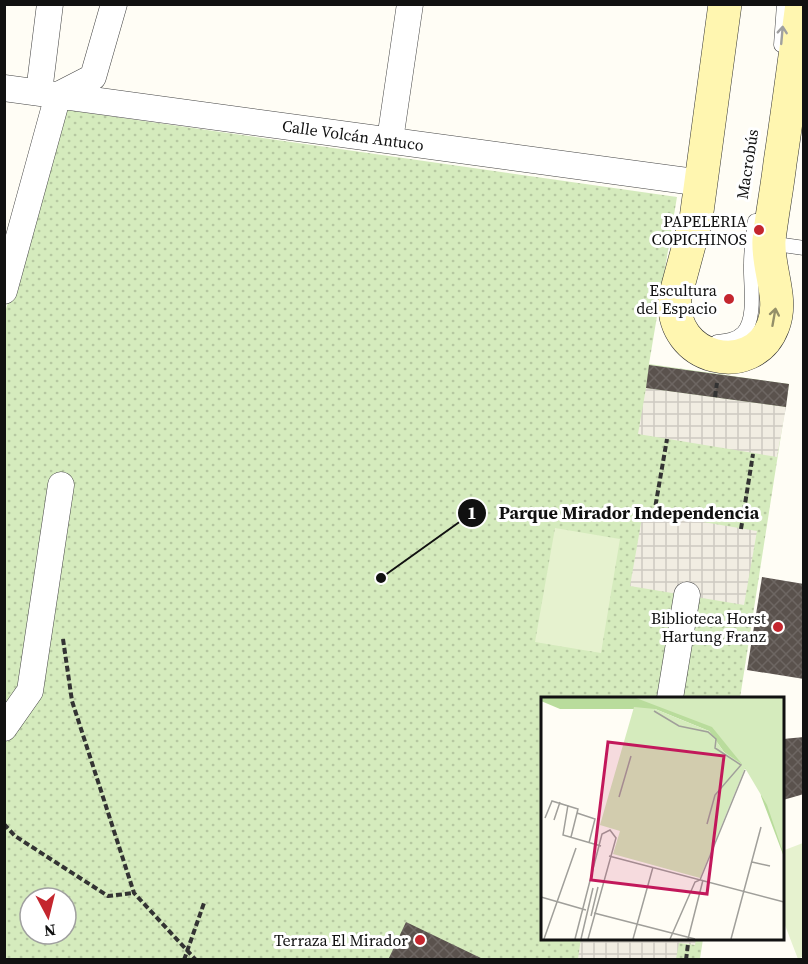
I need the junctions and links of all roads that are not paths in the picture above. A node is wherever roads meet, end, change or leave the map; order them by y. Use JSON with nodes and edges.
{"nodes":[{"id":1,"x":50,"y":4,"type":"edge"},
{"id":2,"x":114,"y":4,"type":"edge"},
{"id":3,"x":410,"y":4,"type":"edge"},
{"id":4,"x":725,"y":4,"type":"edge"},
{"id":5,"x":784,"y":4,"type":"edge"},
{"id":6,"x":802,"y":4,"type":"edge"},
{"id":7,"x":733,"y":51,"type":"dead end"},
{"id":8,"x":779,"y":64,"type":"dead end"},
{"id":9,"x":4,"y":88,"type":"edge"},
{"id":10,"x":49,"y":94,"type":"junction"},
{"id":11,"x":390,"y":140,"type":"junction"},
{"id":12,"x":702,"y":183,"type":"junction"},
{"id":13,"x":757,"y":208,"type":"dead end"},
{"id":14,"x":769,"y":243,"type":"junction"},
{"id":15,"x":804,"y":248,"type":"edge"},
{"id":16,"x":4,"y":291,"type":"edge"},
{"id":17,"x":61,"y":485,"type":"dead end"},
{"id":18,"x":687,"y":595,"type":"dead end"},
{"id":19,"x":670,"y":697,"type":"edge"},
{"id":20,"x":4,"y":728,"type":"edge"}],
"edges":[{"from":1,"to":10,"type":"street"},
{"from":2,"to":10,"type":"street"},
{"from":3,"to":11,"type":"street"},
{"from":4,"to":12,"type":"street"},
{"from":8,"to":5,"type":"lane","one_way":true},
{"from":6,"to":14,"type":"street"},
{"from":7,"to":13,"type":"lane","name":"Macrobús"},
{"from":9,"to":10,"type":"street","name":"Calle Volcán Antuco"},
{"from":10,"to":11,"type":"street","name":"Calle Volcán Antuco"},
{"from":10,"to":16,"type":"street"},
{"from":11,"to":12,"type":"street","name":"Calle Volcán Antuco"},
{"from":12,"to":14,"type":"street","one_way":true},
{"from":14,"to":15,"type":"lane"},
{"from":17,"to":20,"type":"street"},
{"from":18,"to":19,"type":"street"}]}
